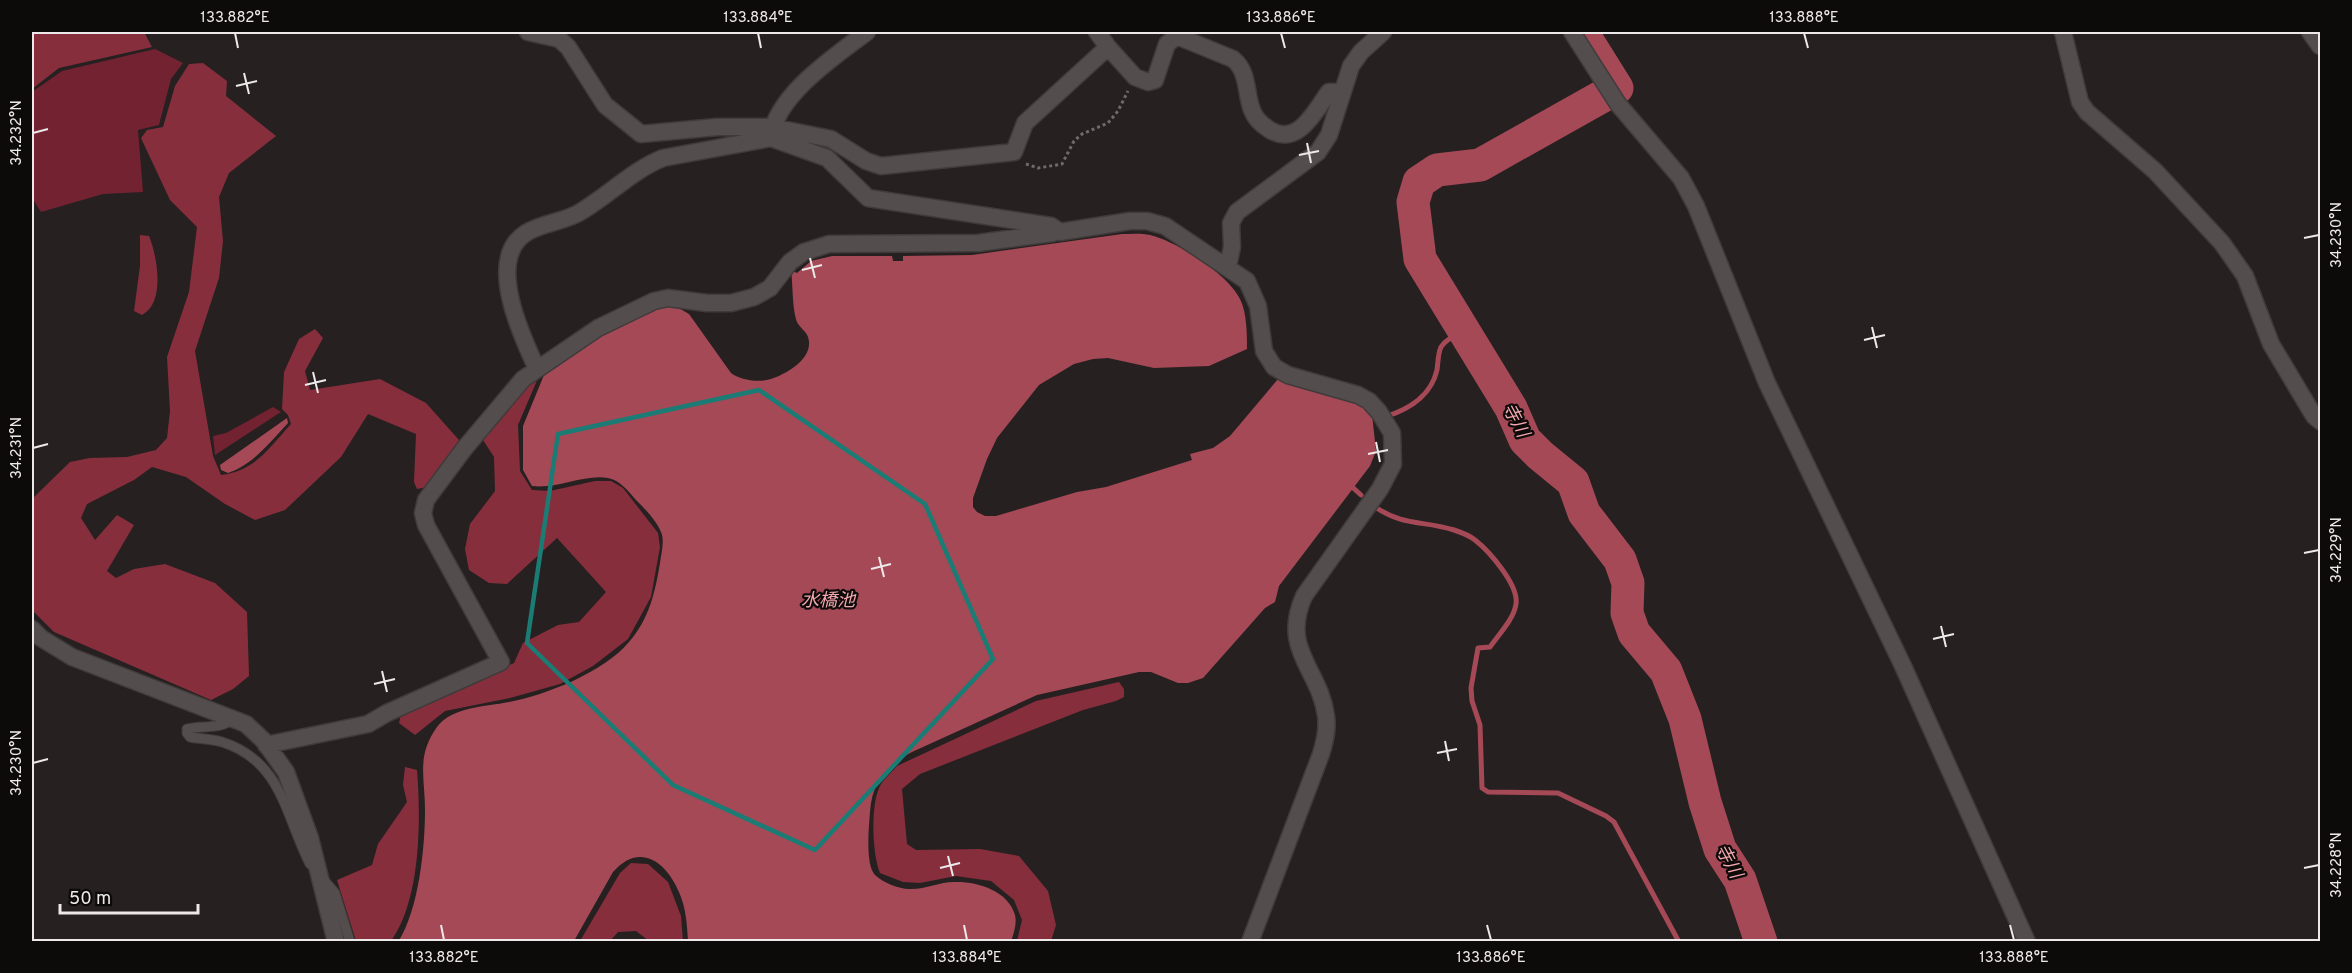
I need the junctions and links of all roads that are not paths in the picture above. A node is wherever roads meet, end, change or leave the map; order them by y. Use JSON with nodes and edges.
{"nodes":[{"id":1,"x":528,"y":32,"type":"edge"},
{"id":2,"x":867,"y":32,"type":"edge"},
{"id":3,"x":1097,"y":32,"type":"edge"},
{"id":4,"x":1383,"y":32,"type":"edge"},
{"id":5,"x":1572,"y":32,"type":"edge"},
{"id":6,"x":2063,"y":32,"type":"edge"},
{"id":7,"x":2310,"y":32,"type":"edge"},
{"id":8,"x":2320,"y":46,"type":"edge"},
{"id":9,"x":1108,"y":47,"type":"junction"},
{"id":10,"x":1342,"y":92,"type":"junction"},
{"id":11,"x":771,"y":133,"type":"junction"},
{"id":12,"x":1060,"y":232,"type":"junction"},
{"id":13,"x":1228,"y":266,"type":"junction"},
{"id":14,"x":537,"y":369,"type":"junction"},
{"id":15,"x":2320,"y":421,"type":"edge"},
{"id":16,"x":32,"y":629,"type":"edge"},
{"id":17,"x":233,"y":719,"type":"junction"},
{"id":18,"x":266,"y":745,"type":"junction"},
{"id":19,"x":319,"y":874,"type":"junction"},
{"id":20,"x":336,"y":942,"type":"edge"},
{"id":21,"x":350,"y":942,"type":"edge"},
{"id":22,"x":1250,"y":942,"type":"edge"},
{"id":23,"x":2027,"y":942,"type":"edge"}],
"edges":[{"from":1,"to":11,"type":"street"},
{"from":2,"to":11,"type":"street"},
{"from":3,"to":9,"type":"street"},
{"from":4,"to":10,"type":"street"},
{"from":5,"to":23,"type":"street"},
{"from":6,"to":15,"type":"street"},
{"from":7,"to":8,"type":"street"},
{"from":9,"to":10,"type":"street"},
{"from":9,"to":11,"type":"street"},
{"from":10,"to":13,"type":"street"},
{"from":11,"to":12,"type":"street"},
{"from":11,"to":14,"type":"street"},
{"from":12,"to":13,"type":"street"},
{"from":12,"to":14,"type":"street"},
{"from":13,"to":22,"type":"street"},
{"from":14,"to":18,"type":"street"},
{"from":16,"to":17,"type":"street"},
{"from":17,"to":18,"type":"street"},
{"from":17,"to":19,"type":"lane"},
{"from":18,"to":19,"type":"street"},
{"from":19,"to":20,"type":"street"},
{"from":19,"to":21,"type":"lane"}]}
